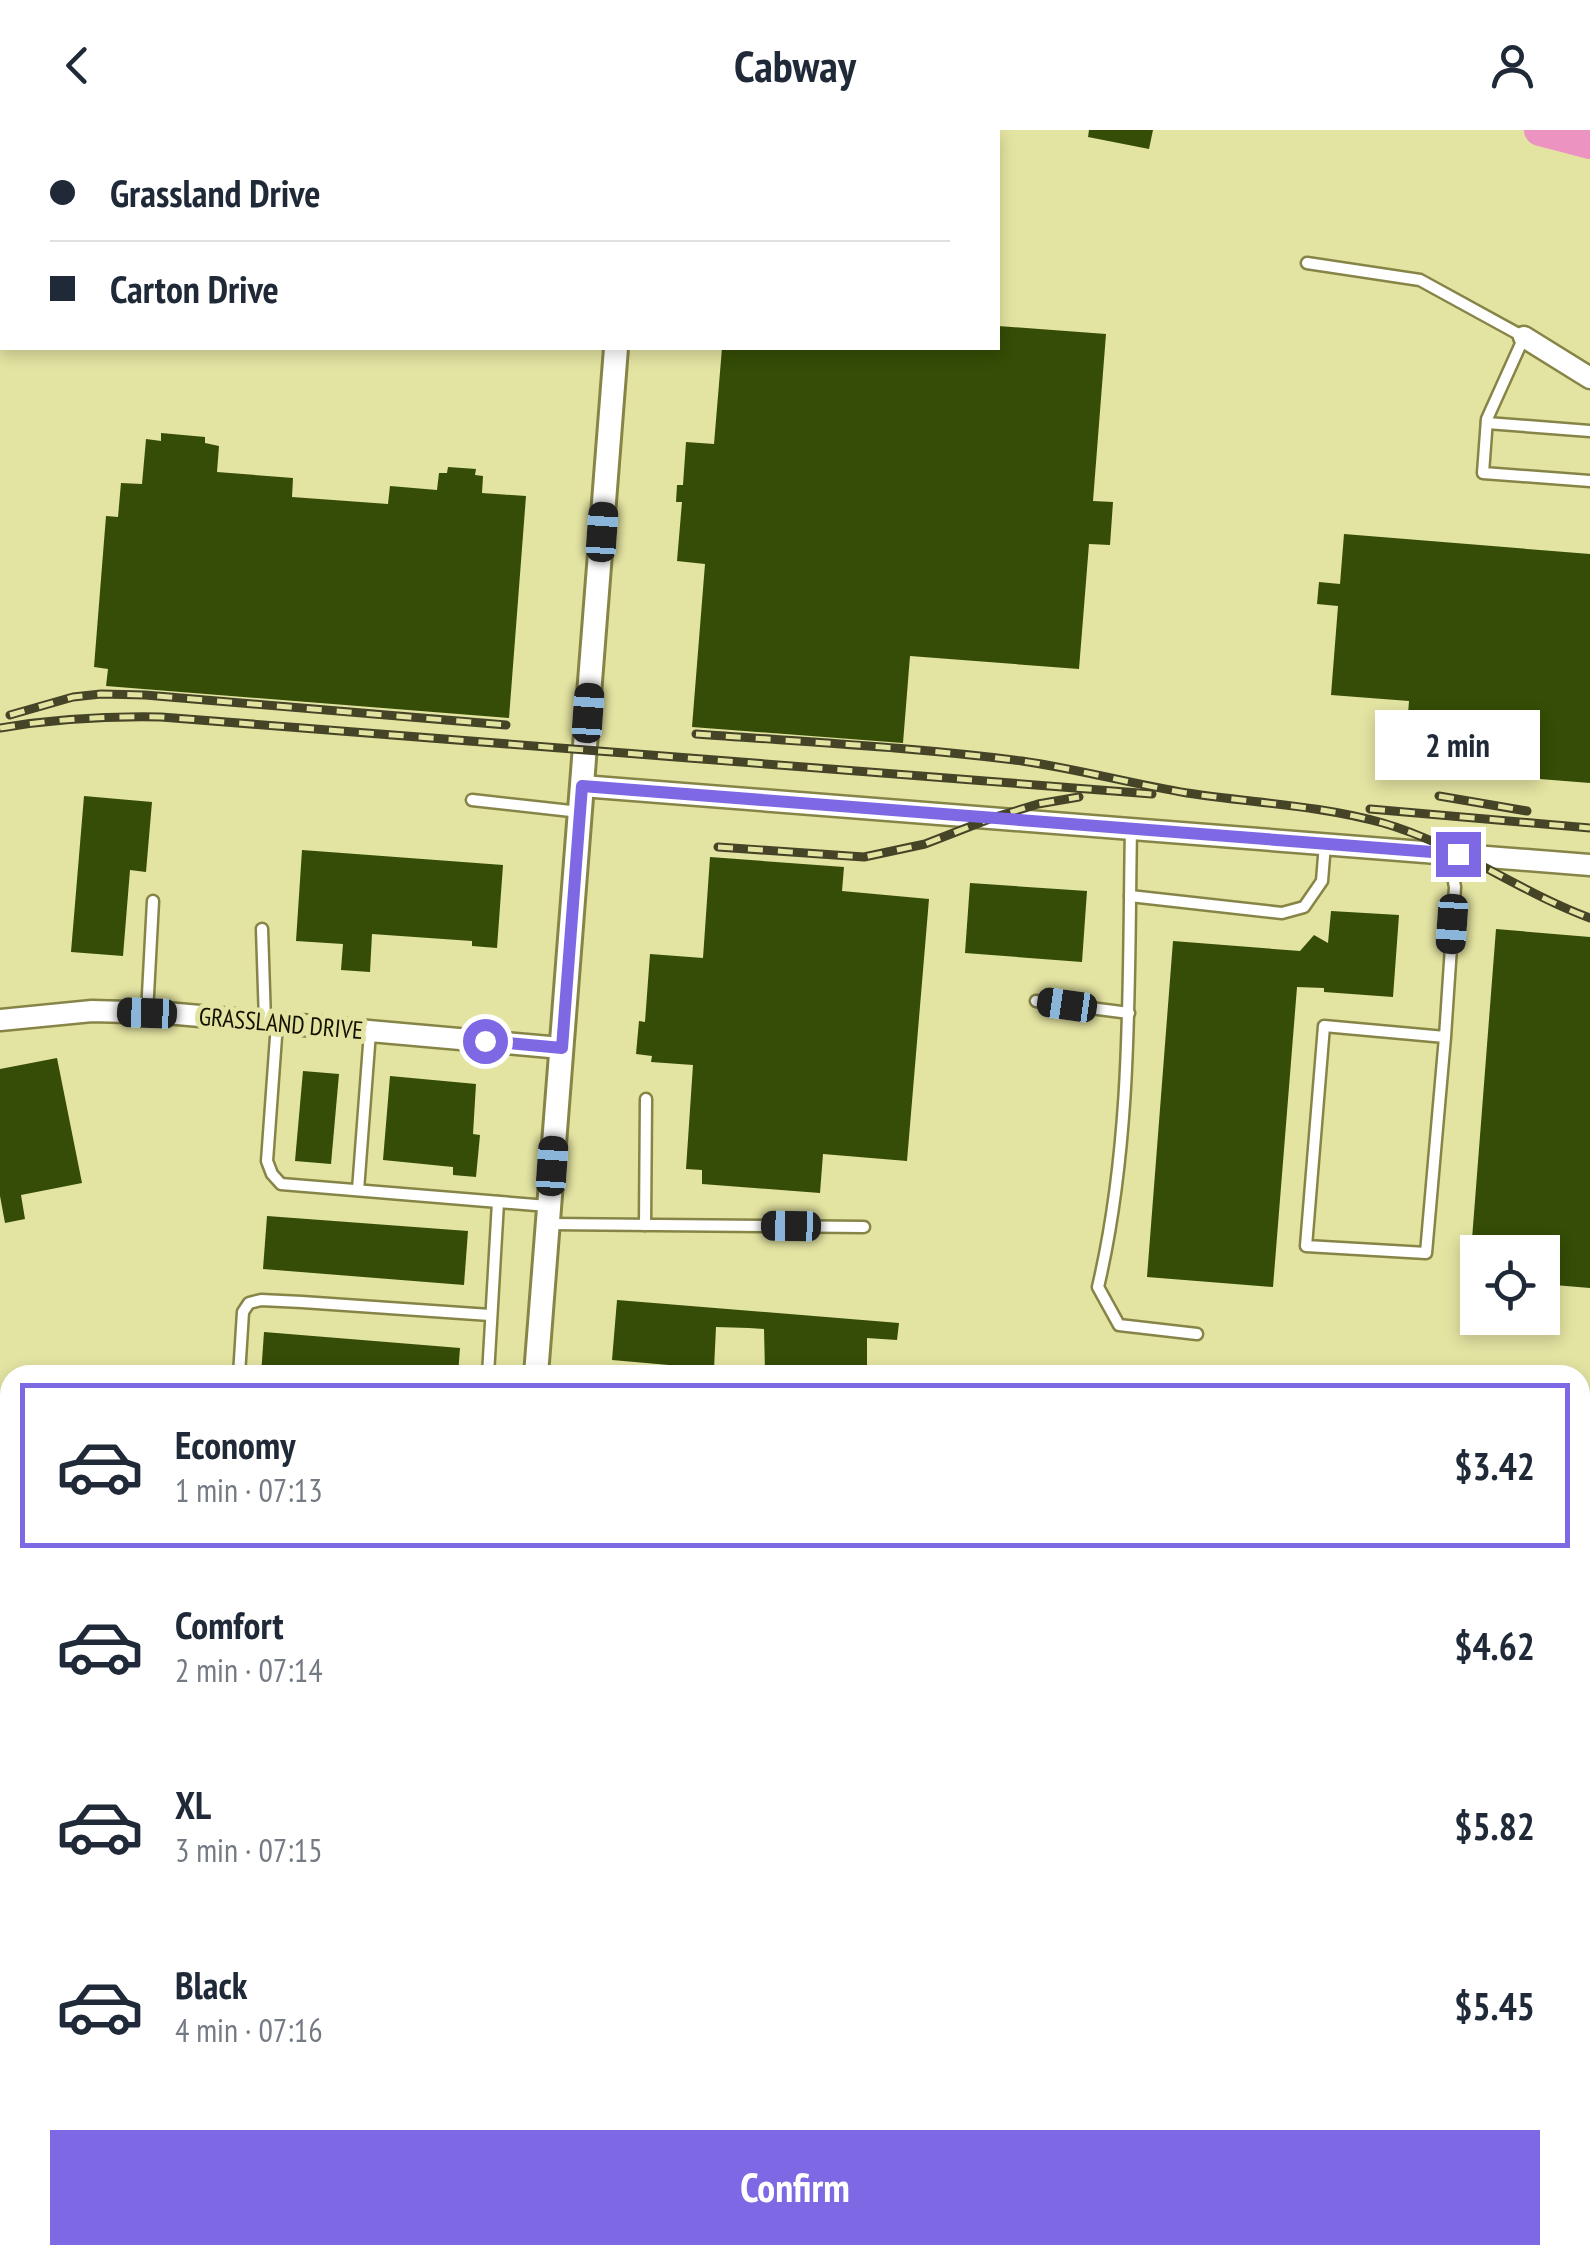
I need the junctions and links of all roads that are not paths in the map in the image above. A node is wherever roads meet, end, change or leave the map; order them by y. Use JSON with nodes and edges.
{"nodes":[{"id":1,"x":1308,"y":263,"type":"dead end"},
{"id":2,"x":1524,"y":336,"type":"junction"},
{"id":3,"x":616,"y":350,"type":"edge"},
{"id":4,"x":1590,"y":378,"type":"edge"},
{"id":5,"x":1487,"y":424,"type":"junction"},
{"id":6,"x":1590,"y":431,"type":"edge"},
{"id":7,"x":1590,"y":481,"type":"edge"},
{"id":8,"x":582,"y":786,"type":"junction"},
{"id":9,"x":472,"y":800,"type":"dead end"},
{"id":10,"x":580,"y":812,"type":"junction"},
{"id":11,"x":1131,"y":828,"type":"junction"},
{"id":12,"x":1324,"y":844,"type":"junction"},
{"id":13,"x":1449,"y":854,"type":"junction"},
{"id":14,"x":1590,"y":864,"type":"edge"},
{"id":15,"x":1130,"y":896,"type":"junction"},
{"id":16,"x":153,"y":901,"type":"dead end"},
{"id":17,"x":262,"y":929,"type":"dead end"},
{"id":18,"x":1036,"y":1000,"type":"dead end"},
{"id":19,"x":147,"y":1013,"type":"junction"},
{"id":20,"x":1128,"y":1013,"type":"junction"},
{"id":21,"x":0,"y":1020,"type":"edge"},
{"id":22,"x":271,"y":1022,"type":"junction"},
{"id":23,"x":370,"y":1030,"type":"junction"},
{"id":24,"x":1445,"y":1037,"type":"junction"},
{"id":25,"x":562,"y":1048,"type":"junction"},
{"id":26,"x":646,"y":1100,"type":"dead end"},
{"id":27,"x":358,"y":1190,"type":"junction"},
{"id":28,"x":498,"y":1202,"type":"junction"},
{"id":29,"x":548,"y":1215,"type":"junction"},
{"id":30,"x":644,"y":1224,"type":"junction"},
{"id":31,"x":864,"y":1227,"type":"dead end"},
{"id":32,"x":490,"y":1314,"type":"junction"},
{"id":33,"x":1197,"y":1334,"type":"dead end"},
{"id":34,"x":240,"y":1365,"type":"edge"},
{"id":35,"x":488,"y":1365,"type":"edge"},
{"id":36,"x":537,"y":1365,"type":"edge"}],
"edges":[{"from":1,"to":2,"type":"lane"},
{"from":2,"to":4,"type":"street"},
{"from":2,"to":5,"type":"lane"},
{"from":3,"to":8,"type":"street"},
{"from":5,"to":6,"type":"lane"},
{"from":5,"to":7,"type":"lane"},
{"from":8,"to":10,"type":"street"},
{"from":8,"to":11,"type":"street"},
{"from":9,"to":10,"type":"lane"},
{"from":10,"to":25,"type":"street"},
{"from":11,"to":12,"type":"street"},
{"from":11,"to":15,"type":"lane"},
{"from":12,"to":13,"type":"street"},
{"from":12,"to":15,"type":"lane"},
{"from":13,"to":14,"type":"street"},
{"from":13,"to":24,"type":"lane"},
{"from":15,"to":20,"type":"lane"},
{"from":16,"to":19,"type":"lane"},
{"from":17,"to":22,"type":"lane"},
{"from":18,"to":20,"type":"lane"},
{"from":19,"to":21,"type":"street","name":"GRASSLAND DRIVE"},
{"from":19,"to":22,"type":"street","name":"GRASSLAND DRIVE"},
{"from":20,"to":33,"type":"lane"},
{"from":22,"to":23,"type":"street","name":"GRASSLAND DRIVE"},
{"from":22,"to":27,"type":"lane"},
{"from":23,"to":25,"type":"street","name":"GRASSLAND DRIVE"},
{"from":23,"to":27,"type":"lane"},
{"from":24,"to":24,"type":"lane"},
{"from":25,"to":29,"type":"street"},
{"from":26,"to":30,"type":"lane"},
{"from":27,"to":28,"type":"lane"},
{"from":28,"to":29,"type":"lane"},
{"from":28,"to":32,"type":"lane"},
{"from":29,"to":30,"type":"lane"},
{"from":29,"to":36,"type":"street"},
{"from":30,"to":31,"type":"lane"},
{"from":32,"to":34,"type":"lane"},
{"from":32,"to":35,"type":"lane"}]}
